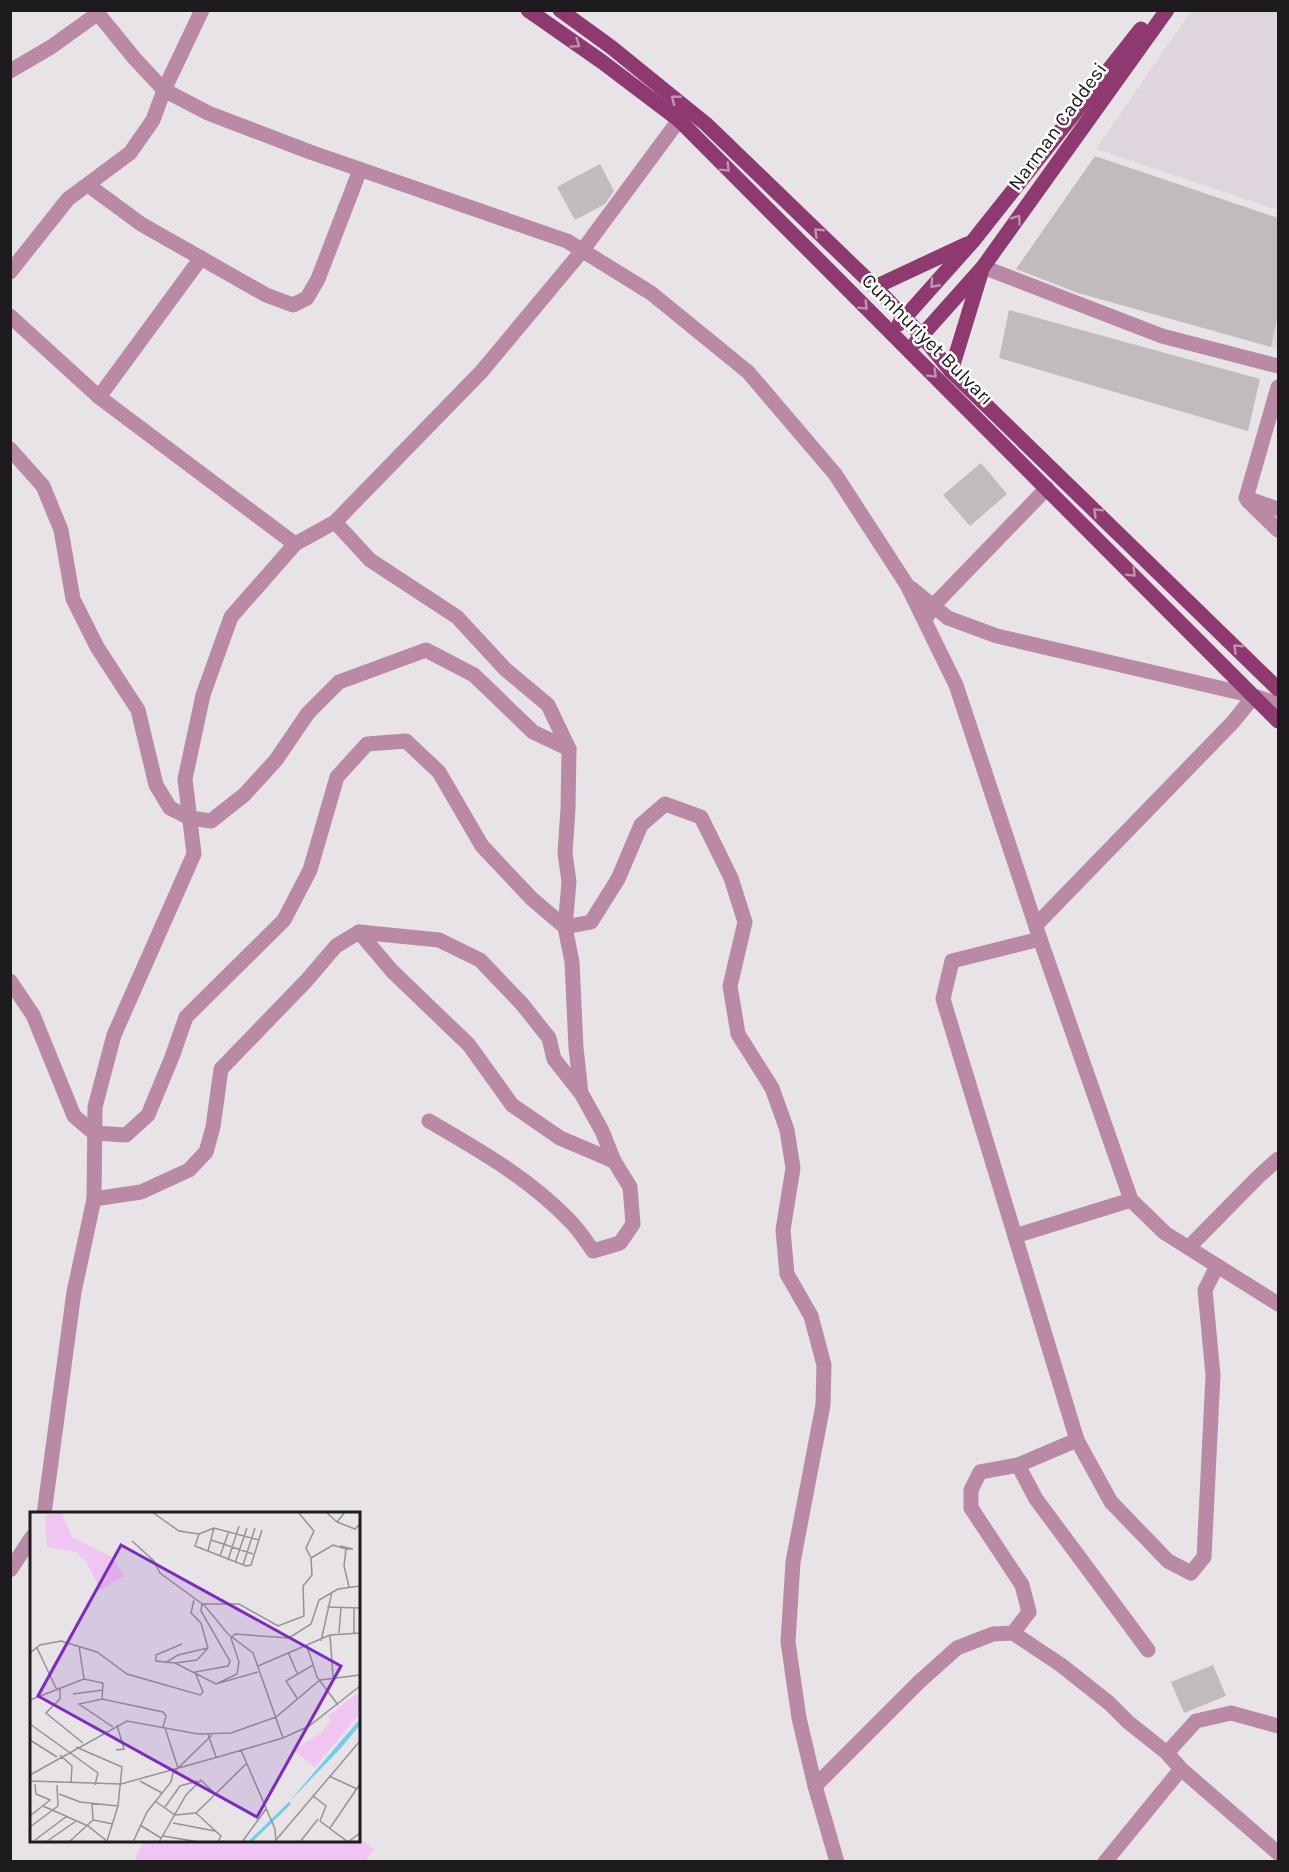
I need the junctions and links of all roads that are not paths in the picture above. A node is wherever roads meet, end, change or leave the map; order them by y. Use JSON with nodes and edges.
{"nodes":[{"id":1,"x":202,"y":10,"type":"edge"},
{"id":2,"x":528,"y":10,"type":"edge"},
{"id":3,"x":560,"y":10,"type":"edge"},
{"id":4,"x":1156,"y":10,"type":"edge"},
{"id":5,"x":1167,"y":10,"type":"edge"},
{"id":6,"x":96,"y":12,"type":"edge"},
{"id":7,"x":10,"y":71,"type":"edge"},
{"id":8,"x":164,"y":90,"type":"junction"},
{"id":9,"x":678,"y":120,"type":"junction"},
{"id":10,"x":360,"y":170,"type":"junction"},
{"id":11,"x":88,"y":185,"type":"junction"},
{"id":12,"x":973,"y":241,"type":"junction"},
{"id":13,"x":582,"y":251,"type":"junction"},
{"id":14,"x":201,"y":258,"type":"junction"},
{"id":15,"x":983,"y":267,"type":"junction"},
{"id":16,"x":10,"y":272,"type":"edge"},
{"id":17,"x":875,"y":287,"type":"junction"},
{"id":18,"x":10,"y":316,"type":"edge"},
{"id":19,"x":904,"y":318,"type":"junction"},
{"id":20,"x":891,"y":333,"type":"junction"},
{"id":21,"x":922,"y":336,"type":"junction"},
{"id":22,"x":909,"y":350,"type":"junction"},
{"id":23,"x":1278,"y":366,"type":"edge"},
{"id":24,"x":951,"y":371,"type":"junction"},
{"id":25,"x":1278,"y":387,"type":"edge"},
{"id":26,"x":99,"y":397,"type":"junction"},
{"id":27,"x":10,"y":449,"type":"edge"},
{"id":28,"x":1047,"y":488,"type":"junction"},
{"id":29,"x":1246,"y":498,"type":"junction"},
{"id":30,"x":1278,"y":509,"type":"edge"},
{"id":31,"x":335,"y":522,"type":"junction"},
{"id":32,"x":1278,"y":530,"type":"edge"},
{"id":33,"x":295,"y":544,"type":"junction"},
{"id":34,"x":907,"y":585,"type":"junction"},
{"id":35,"x":933,"y":606,"type":"junction"},
{"id":36,"x":925,"y":621,"type":"junction"},
{"id":37,"x":1278,"y":689,"type":"edge"},
{"id":38,"x":1254,"y":696,"type":"junction"},
{"id":39,"x":1278,"y":704,"type":"edge"},
{"id":40,"x":1278,"y":721,"type":"edge"},
{"id":41,"x":568,"y":749,"type":"junction"},
{"id":42,"x":190,"y":818,"type":"junction"},
{"id":43,"x":565,"y":927,"type":"junction"},
{"id":44,"x":359,"y":932,"type":"junction"},
{"id":45,"x":1038,"y":932,"type":"junction"},
{"id":46,"x":10,"y":981,"type":"edge"},
{"id":47,"x":581,"y":1094,"type":"junction"},
{"id":48,"x":429,"y":1120,"type":"dead end"},
{"id":49,"x":94,"y":1133,"type":"junction"},
{"id":50,"x":1278,"y":1159,"type":"edge"},
{"id":51,"x":614,"y":1161,"type":"junction"},
{"id":52,"x":94,"y":1198,"type":"junction"},
{"id":53,"x":1131,"y":1200,"type":"junction"},
{"id":54,"x":1015,"y":1236,"type":"junction"},
{"id":55,"x":1188,"y":1247,"type":"junction"},
{"id":56,"x":1217,"y":1266,"type":"junction"},
{"id":57,"x":1278,"y":1304,"type":"edge"},
{"id":58,"x":1077,"y":1440,"type":"junction"},
{"id":59,"x":1018,"y":1466,"type":"junction"},
{"id":60,"x":44,"y":1512,"type":"edge"},
{"id":61,"x":30,"y":1540,"type":"edge"},
{"id":62,"x":10,"y":1570,"type":"edge"},
{"id":63,"x":1013,"y":1633,"type":"junction"},
{"id":64,"x":1148,"y":1650,"type":"dead end"},
{"id":65,"x":1278,"y":1726,"type":"edge"},
{"id":66,"x":1167,"y":1753,"type":"junction"},
{"id":67,"x":1181,"y":1769,"type":"junction"},
{"id":68,"x":815,"y":1786,"type":"junction"},
{"id":69,"x":1278,"y":1853,"type":"edge"},
{"id":70,"x":837,"y":1862,"type":"edge"},
{"id":71,"x":1105,"y":1862,"type":"edge"}],
"edges":[{"from":1,"to":8,"type":"street"},
{"from":2,"to":9,"type":"main road","name":"Cumhuriyet Bulvarı","one_way":true},
{"from":17,"to":3,"type":"main road","name":"Cumhuriyet Bulvarı","one_way":true},
{"from":4,"to":12,"type":"main road","name":"Narman Caddesi"},
{"from":15,"to":5,"type":"main road","name":"Narman Caddesi","one_way":true},
{"from":6,"to":7,"type":"street"},
{"from":6,"to":8,"type":"street"},
{"from":8,"to":10,"type":"street"},
{"from":8,"to":11,"type":"street"},
{"from":9,"to":13,"type":"street"},
{"from":9,"to":20,"type":"main road","name":"Cumhuriyet Bulvarı","one_way":true},
{"from":10,"to":13,"type":"street"},
{"from":10,"to":14,"type":"street"},
{"from":11,"to":14,"type":"street"},
{"from":11,"to":16,"type":"street"},
{"from":12,"to":17,"type":"main road","name":"Narman Caddesi"},
{"from":12,"to":19,"type":"main road","name":"Narman Caddesi","one_way":true},
{"from":13,"to":31,"type":"street"},
{"from":13,"to":34,"type":"street"},
{"from":14,"to":26,"type":"street"},
{"from":15,"to":21,"type":"main road","name":"Narman Caddesi"},
{"from":15,"to":23,"type":"street"},
{"from":15,"to":24,"type":"main road","name":"Narman Caddesi"},
{"from":17,"to":19,"type":"main road","name":"Cumhuriyet Bulvarı"},
{"from":18,"to":26,"type":"street"},
{"from":19,"to":20,"type":"main road","name":"Narman Caddesi"},
{"from":19,"to":21,"type":"main road","name":"Cumhuriyet Bulvarı"},
{"from":20,"to":22,"type":"main road","name":"Cumhuriyet Bulvarı"},
{"from":21,"to":22,"type":"main road","name":"Narman Caddesi"},
{"from":21,"to":24,"type":"main road","name":"Cumhuriyet Bulvarı"},
{"from":22,"to":28,"type":"main road","name":"Cumhuriyet Bulvarı","one_way":true},
{"from":37,"to":24,"type":"main road","name":"Cumhuriyet Bulvarı","one_way":true},
{"from":25,"to":29,"type":"street"},
{"from":26,"to":33,"type":"street"},
{"from":27,"to":42,"type":"street"},
{"from":28,"to":35,"type":"street"},
{"from":28,"to":38,"type":"main road","name":"Cumhuriyet Bulvarı","one_way":true},
{"from":29,"to":30,"type":"street"},
{"from":29,"to":32,"type":"street"},
{"from":31,"to":33,"type":"street"},
{"from":31,"to":41,"type":"street"},
{"from":33,"to":42,"type":"street"},
{"from":34,"to":35,"type":"street"},
{"from":34,"to":36,"type":"street"},
{"from":35,"to":36,"type":"street"},
{"from":35,"to":38,"type":"street"},
{"from":36,"to":45,"type":"street"},
{"from":38,"to":39,"type":"street"},
{"from":38,"to":40,"type":"main road","name":"Cumhuriyet Bulvarı"},
{"from":38,"to":45,"type":"street"},
{"from":41,"to":42,"type":"street"},
{"from":41,"to":43,"type":"street"},
{"from":42,"to":49,"type":"street"},
{"from":43,"to":47,"type":"street"},
{"from":43,"to":49,"type":"street"},
{"from":43,"to":68,"type":"street"},
{"from":44,"to":47,"type":"street"},
{"from":44,"to":51,"type":"street"},
{"from":44,"to":52,"type":"street"},
{"from":45,"to":53,"type":"street"},
{"from":45,"to":54,"type":"street"},
{"from":46,"to":49,"type":"street"},
{"from":47,"to":51,"type":"street"},
{"from":48,"to":51,"type":"street"},
{"from":49,"to":52,"type":"street"},
{"from":50,"to":55,"type":"street"},
{"from":52,"to":60,"type":"street"},
{"from":53,"to":54,"type":"street"},
{"from":53,"to":55,"type":"street"},
{"from":54,"to":58,"type":"street"},
{"from":55,"to":56,"type":"street"},
{"from":56,"to":57,"type":"street"},
{"from":56,"to":58,"type":"street"},
{"from":58,"to":59,"type":"street"},
{"from":59,"to":63,"type":"street"},
{"from":59,"to":64,"type":"street"},
{"from":61,"to":62,"type":"street"},
{"from":63,"to":66,"type":"street"},
{"from":63,"to":68,"type":"street"},
{"from":65,"to":66,"type":"street"},
{"from":66,"to":67,"type":"street"},
{"from":67,"to":69,"type":"street"},
{"from":67,"to":71,"type":"street"},
{"from":68,"to":70,"type":"street"}]}
